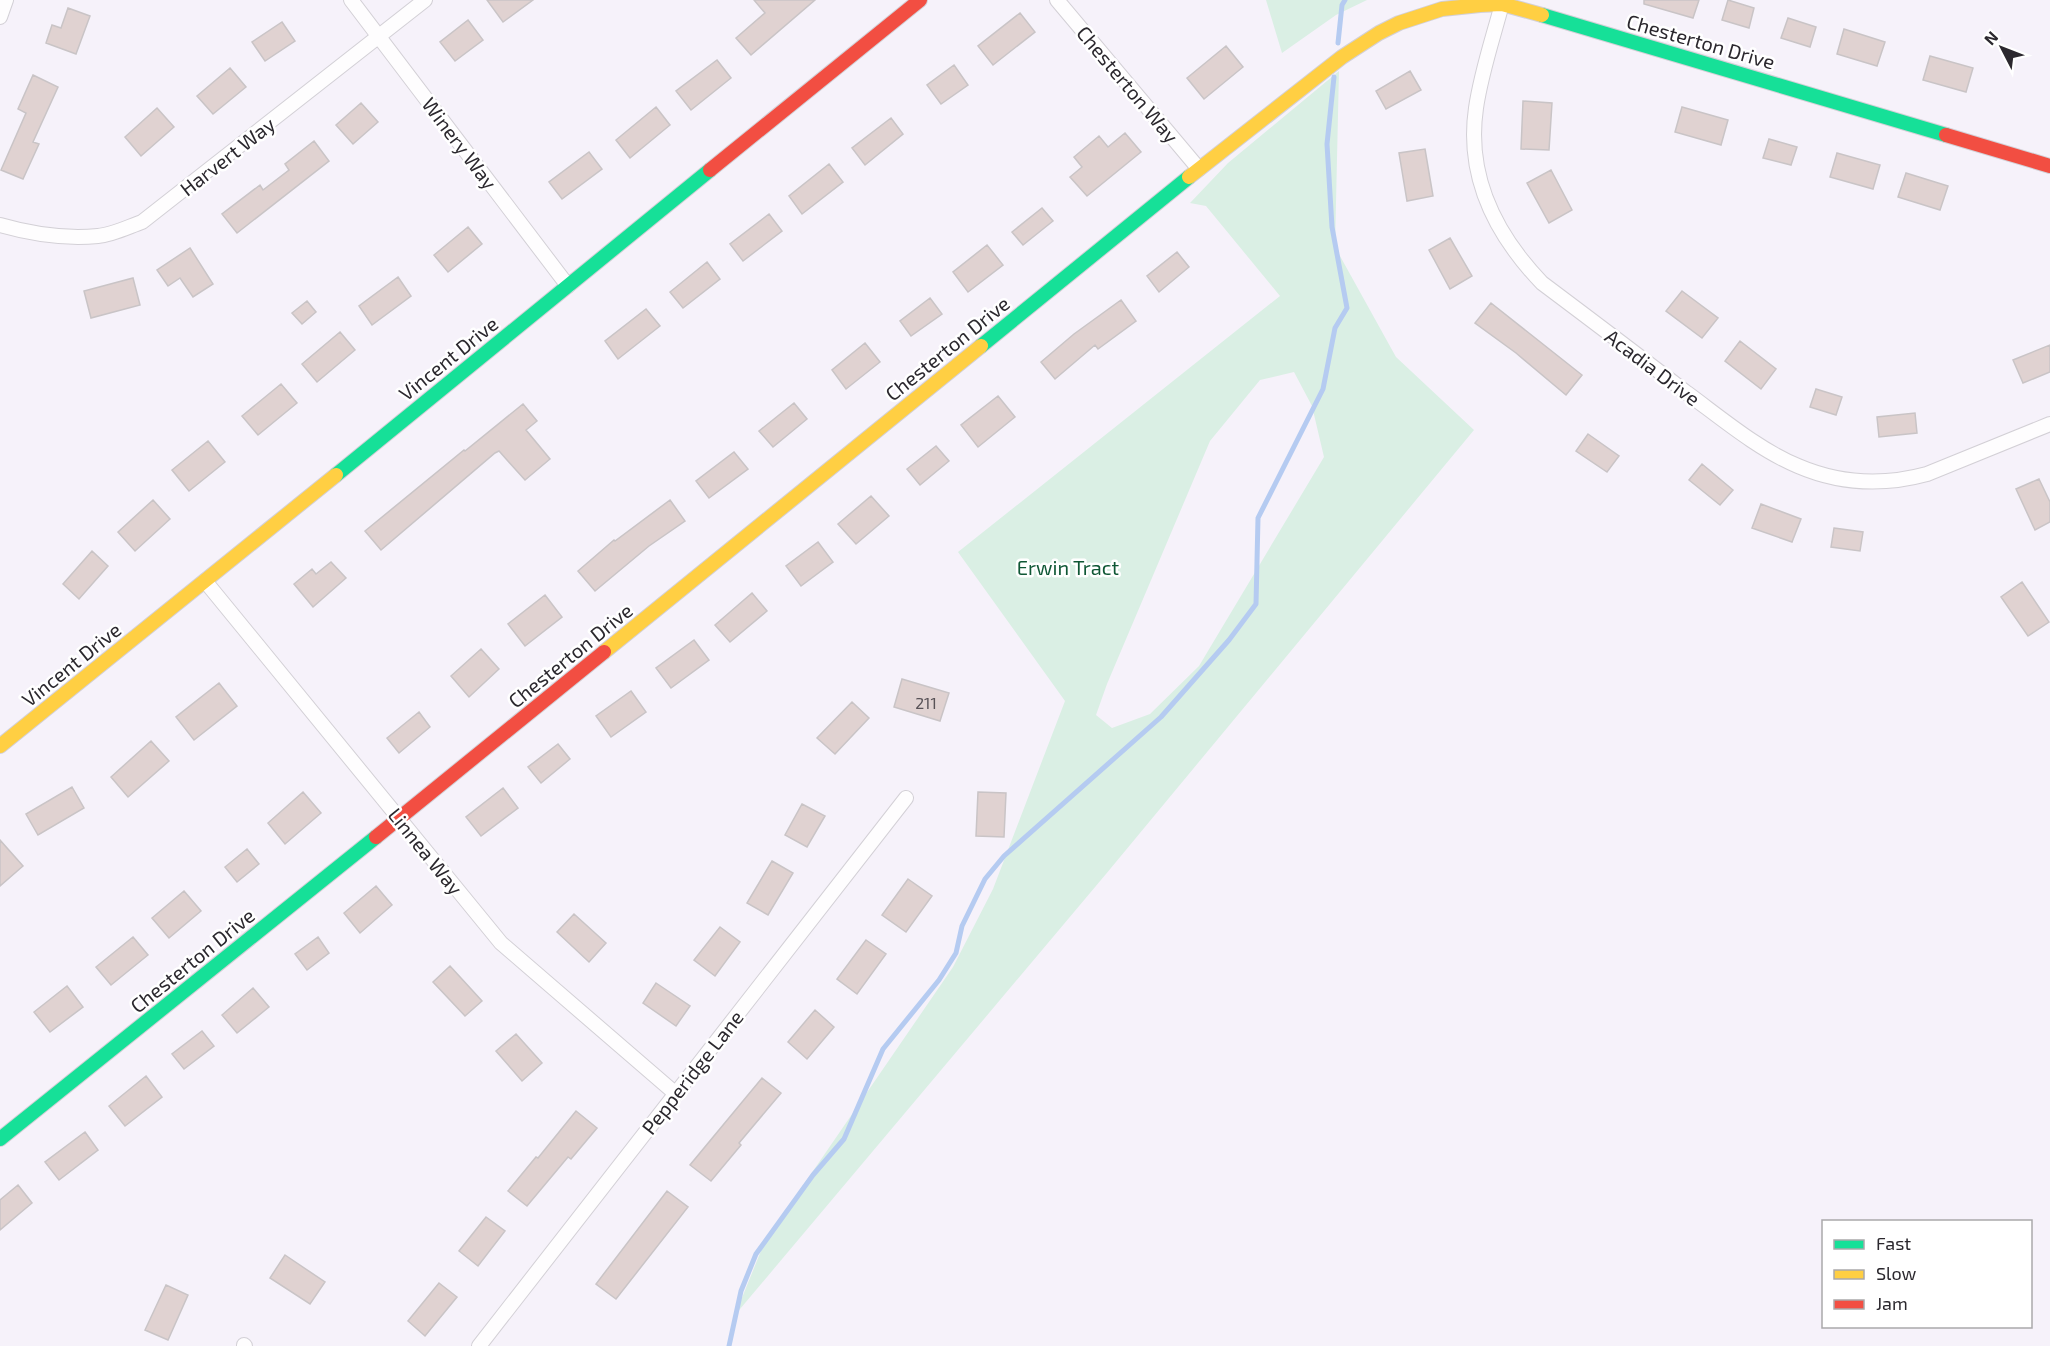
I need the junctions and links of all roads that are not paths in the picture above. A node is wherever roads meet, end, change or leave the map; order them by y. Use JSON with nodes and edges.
{"nodes":[{"id":1,"x":6,"y":0,"type":"edge"},
{"id":2,"x":351,"y":0,"type":"edge"},
{"id":3,"x":425,"y":0,"type":"edge"},
{"id":4,"x":920,"y":0,"type":"edge"},
{"id":5,"x":1057,"y":0,"type":"edge"},
{"id":6,"x":1502,"y":4,"type":"junction"},
{"id":7,"x":0,"y":16,"type":"edge"},
{"id":8,"x":380,"y":36,"type":"junction"},
{"id":9,"x":2050,"y":166,"type":"edge"},
{"id":10,"x":1199,"y":169,"type":"junction"},
{"id":11,"x":0,"y":225,"type":"edge"},
{"id":12,"x":568,"y":286,"type":"junction"},
{"id":13,"x":2050,"y":424,"type":"edge"},
{"id":14,"x":205,"y":581,"type":"junction"},
{"id":15,"x":0,"y":746,"type":"edge"},
{"id":16,"x":906,"y":798,"type":"dead end"},
{"id":17,"x":400,"y":818,"type":"junction"},
{"id":18,"x":676,"y":1094,"type":"junction"},
{"id":19,"x":0,"y":1139,"type":"edge"},
{"id":20,"x":479,"y":1346,"type":"edge"}],
"edges":[{"from":1,"to":7,"type":"street"},
{"from":2,"to":8,"type":"street","name":"Winery Way"},
{"from":3,"to":8,"type":"street","name":"Harvert Way"},
{"from":4,"to":12,"type":"street","name":"Vincent Drive"},
{"from":5,"to":10,"type":"street","name":"Chesterton Way"},
{"from":6,"to":9,"type":"street","name":"Chesterton Drive"},
{"from":6,"to":10,"type":"street","name":"Chesterton Drive"},
{"from":6,"to":13,"type":"street","name":"Acadia Drive"},
{"from":8,"to":11,"type":"street","name":"Harvert Way"},
{"from":8,"to":12,"type":"street","name":"Winery Way"},
{"from":10,"to":17,"type":"street","name":"Chesterton Drive"},
{"from":12,"to":14,"type":"street","name":"Vincent Drive"},
{"from":14,"to":15,"type":"street","name":"Vincent Drive"},
{"from":14,"to":17,"type":"street","name":"Linnea Way"},
{"from":16,"to":18,"type":"street","name":"Pepperidge Lane"},
{"from":17,"to":18,"type":"street","name":"Linnea Way"},
{"from":17,"to":19,"type":"street","name":"Chesterton Drive"},
{"from":18,"to":20,"type":"street","name":"Pepperidge Lane"}]}
